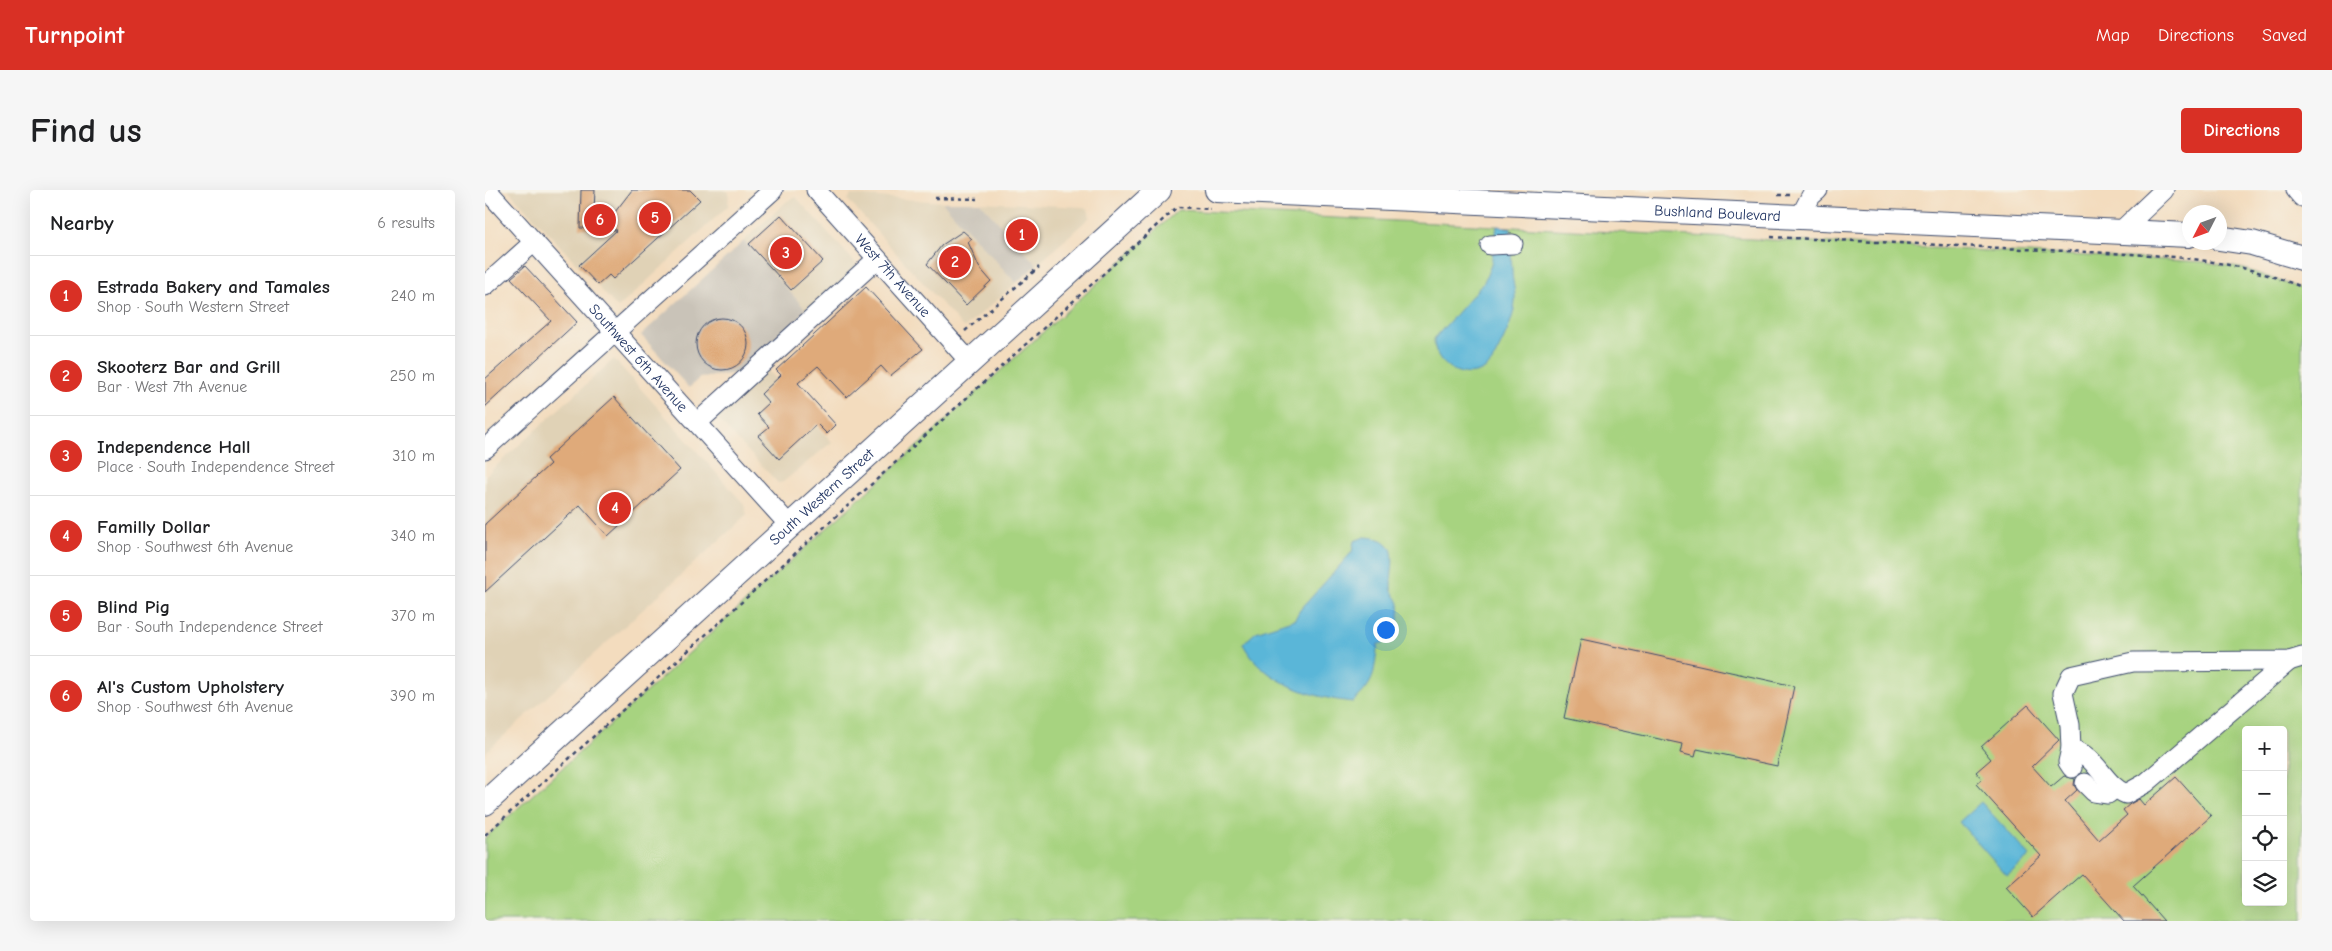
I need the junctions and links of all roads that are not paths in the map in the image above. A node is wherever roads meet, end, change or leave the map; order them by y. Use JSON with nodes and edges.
{"nodes":[{"id":1,"x":487,"y":190,"type":"edge"},
{"id":2,"x":773,"y":190,"type":"edge"},
{"id":3,"x":816,"y":190,"type":"edge"},
{"id":4,"x":1159,"y":190,"type":"edge"},
{"id":5,"x":1558,"y":190,"type":"edge"},
{"id":6,"x":1818,"y":190,"type":"edge"},
{"id":7,"x":2164,"y":190,"type":"edge"},
{"id":8,"x":2296,"y":190,"type":"edge"},
{"id":9,"x":1267,"y":191,"type":"edge"},
{"id":10,"x":1485,"y":194,"type":"edge"},
{"id":11,"x":2302,"y":197,"type":"edge"},
{"id":12,"x":1216,"y":200,"type":"edge"},
{"id":13,"x":1591,"y":207,"type":"junction"},
{"id":14,"x":1800,"y":217,"type":"junction"},
{"id":15,"x":2121,"y":231,"type":"junction"},
{"id":16,"x":2182,"y":235,"type":"edge"},
{"id":17,"x":2227,"y":240,"type":"edge"},
{"id":18,"x":534,"y":242,"type":"junction"},
{"id":19,"x":1513,"y":244,"type":"dead end"},
{"id":20,"x":1490,"y":245,"type":"dead end"},
{"id":21,"x":2297,"y":253,"type":"edge"},
{"id":22,"x":877,"y":259,"type":"junction"},
{"id":23,"x":485,"y":286,"type":"edge"},
{"id":24,"x":615,"y":331,"type":"junction"},
{"id":25,"x":970,"y":362,"type":"junction"},
{"id":26,"x":697,"y":423,"type":"junction"},
{"id":27,"x":485,"y":449,"type":"edge"},
{"id":28,"x":790,"y":526,"type":"junction"},
{"id":29,"x":2295,"y":659,"type":"edge"},
{"id":30,"x":2071,"y":749,"type":"junction"},
{"id":31,"x":2072,"y":768,"type":"dead end"},
{"id":32,"x":2085,"y":783,"type":"dead end"},
{"id":33,"x":2114,"y":789,"type":"junction"},
{"id":34,"x":485,"y":804,"type":"edge"}],
"edges":[{"from":1,"to":18,"type":"street","name":"Southwest 6th Avenue"},
{"from":2,"to":24,"type":"street"},
{"from":3,"to":22,"type":"street","name":"West 7th Avenue"},
{"from":4,"to":25,"type":"main road","name":"South Western Street"},
{"from":5,"to":13,"type":"main road"},
{"from":6,"to":14,"type":"street"},
{"from":7,"to":15,"type":"street"},
{"from":8,"to":11,"type":"street"},
{"from":9,"to":10,"type":"main road","name":"Bushland Boulevard"},
{"from":9,"to":12,"type":"main road","name":"Bushland Boulevard"},
{"from":10,"to":13,"type":"main road","name":"Bushland Boulevard"},
{"from":13,"to":14,"type":"main road","name":"Bushland Boulevard"},
{"from":14,"to":15,"type":"main road","name":"Bushland Boulevard"},
{"from":15,"to":16,"type":"main road","name":"Bushland Boulevard"},
{"from":17,"to":21,"type":"main road"},
{"from":18,"to":23,"type":"street"},
{"from":18,"to":24,"type":"street","name":"Southwest 6th Avenue"},
{"from":19,"to":20,"type":"street"},
{"from":22,"to":25,"type":"street","name":"West 7th Avenue"},
{"from":22,"to":26,"type":"street"},
{"from":24,"to":26,"type":"street","name":"Southwest 6th Avenue"},
{"from":24,"to":27,"type":"street"},
{"from":25,"to":28,"type":"main road","name":"South Western Street"},
{"from":26,"to":28,"type":"street","name":"Southwest 6th Avenue"},
{"from":28,"to":34,"type":"main road","name":"South Western Street"},
{"from":29,"to":30,"type":"street"},
{"from":29,"to":33,"type":"street"},
{"from":30,"to":31,"type":"street"},
{"from":30,"to":33,"type":"street"},
{"from":32,"to":33,"type":"street"}]}
